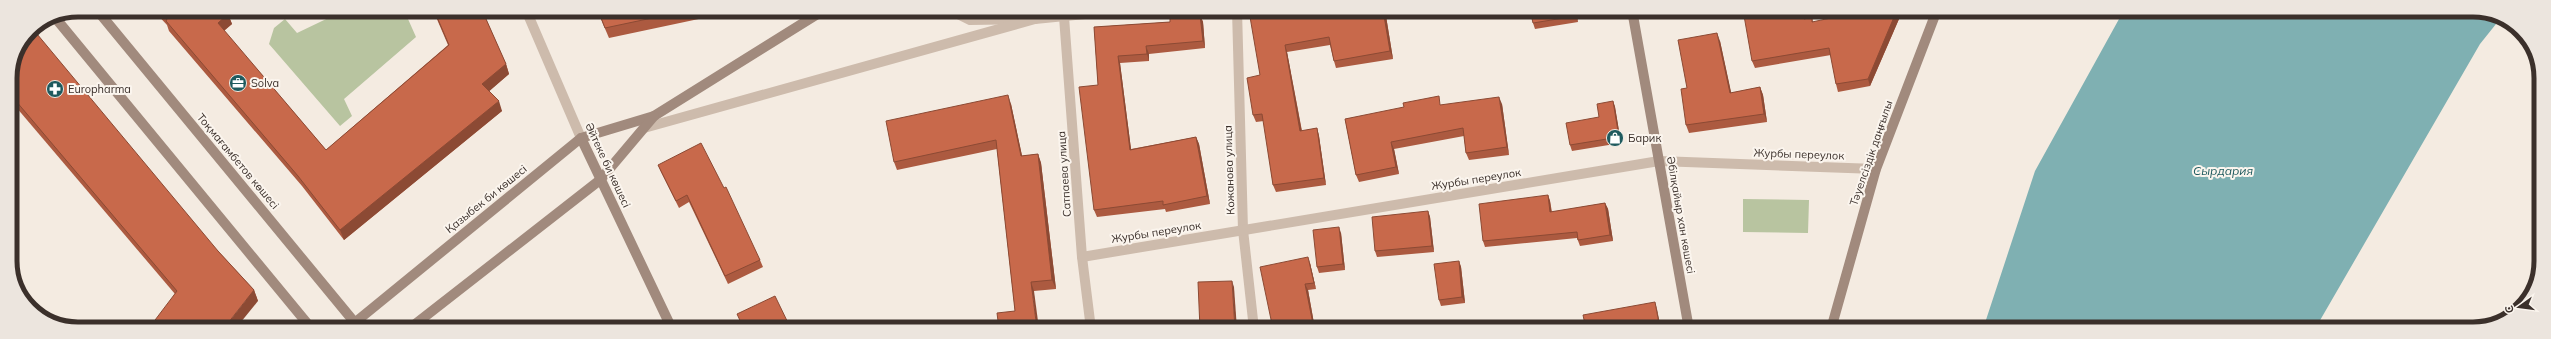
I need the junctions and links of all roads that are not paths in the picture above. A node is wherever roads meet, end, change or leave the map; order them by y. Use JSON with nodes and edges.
{"nodes":[{"id":1,"x":103,"y":17,"type":"edge"},
{"id":2,"x":529,"y":17,"type":"edge"},
{"id":3,"x":813,"y":17,"type":"edge"},
{"id":4,"x":964,"y":17,"type":"edge"},
{"id":5,"x":1064,"y":17,"type":"joint"},
{"id":6,"x":1237,"y":17,"type":"edge"},
{"id":7,"x":1633,"y":17,"type":"edge"},
{"id":8,"x":1934,"y":17,"type":"edge"},
{"id":9,"x":1035,"y":19,"type":"junction"},
{"id":10,"x":58,"y":21,"type":"edge"},
{"id":11,"x":654,"y":116,"type":"junction"},
{"id":12,"x":644,"y":128,"type":"junction"},
{"id":13,"x":581,"y":138,"type":"junction"},
{"id":14,"x":1659,"y":161,"type":"junction"},
{"id":15,"x":1876,"y":169,"type":"junction"},
{"id":16,"x":600,"y":180,"type":"junction"},
{"id":17,"x":1243,"y":230,"type":"junction"},
{"id":18,"x":1082,"y":257,"type":"junction"},
{"id":19,"x":306,"y":322,"type":"edge"},
{"id":20,"x":351,"y":322,"type":"edge"},
{"id":21,"x":359,"y":322,"type":"edge"},
{"id":22,"x":417,"y":322,"type":"edge"},
{"id":23,"x":669,"y":322,"type":"edge"},
{"id":24,"x":1090,"y":322,"type":"edge"},
{"id":25,"x":1253,"y":322,"type":"edge"},
{"id":26,"x":1688,"y":322,"type":"edge"},
{"id":27,"x":1833,"y":322,"type":"edge"}],
"edges":[{"from":1,"to":20,"type":"street","name":"Тоқмағамбетов көшесі"},
{"from":2,"to":13,"type":"street","name":"Әйтеке би көшесі"},
{"from":3,"to":11,"type":"street","name":"Қазыбек би көшесі"},
{"from":4,"to":9,"type":"street"},
{"from":5,"to":9,"type":"street"},
{"from":5,"to":18,"type":"street","name":"Сатпаева улица"},
{"from":6,"to":17,"type":"street","name":"Кожанова улица"},
{"from":7,"to":14,"type":"street","name":"Әбілқайыр хан көшесі"},
{"from":8,"to":15,"type":"street","name":"Тәуелсіздік даңғылы"},
{"from":9,"to":12,"type":"street"},
{"from":10,"to":19,"type":"street"},
{"from":11,"to":12,"type":"street","name":"Қазыбек би көшесі"},
{"from":11,"to":13,"type":"street","name":"Қазыбек би көшесі"},
{"from":12,"to":16,"type":"street","name":"Қазыбек би көшесі"},
{"from":13,"to":16,"type":"street","name":"Әйтеке би көшесі"},
{"from":13,"to":21,"type":"street","name":"Қазыбек би көшесі"},
{"from":14,"to":15,"type":"street","name":"Журбы переулок"},
{"from":14,"to":17,"type":"street","name":"Журбы переулок"},
{"from":14,"to":26,"type":"street","name":"Әбілқайыр хан көшесі"},
{"from":15,"to":27,"type":"street","name":"Тәуелсіздік даңғылы"},
{"from":16,"to":22,"type":"street","name":"Қазыбек би көшесі"},
{"from":16,"to":23,"type":"street","name":"Әйтеке би көшесі"},
{"from":17,"to":18,"type":"street","name":"Журбы переулок"},
{"from":17,"to":25,"type":"street","name":"Кожанова улица"},
{"from":18,"to":24,"type":"street","name":"Сатпаева улица"}]}
